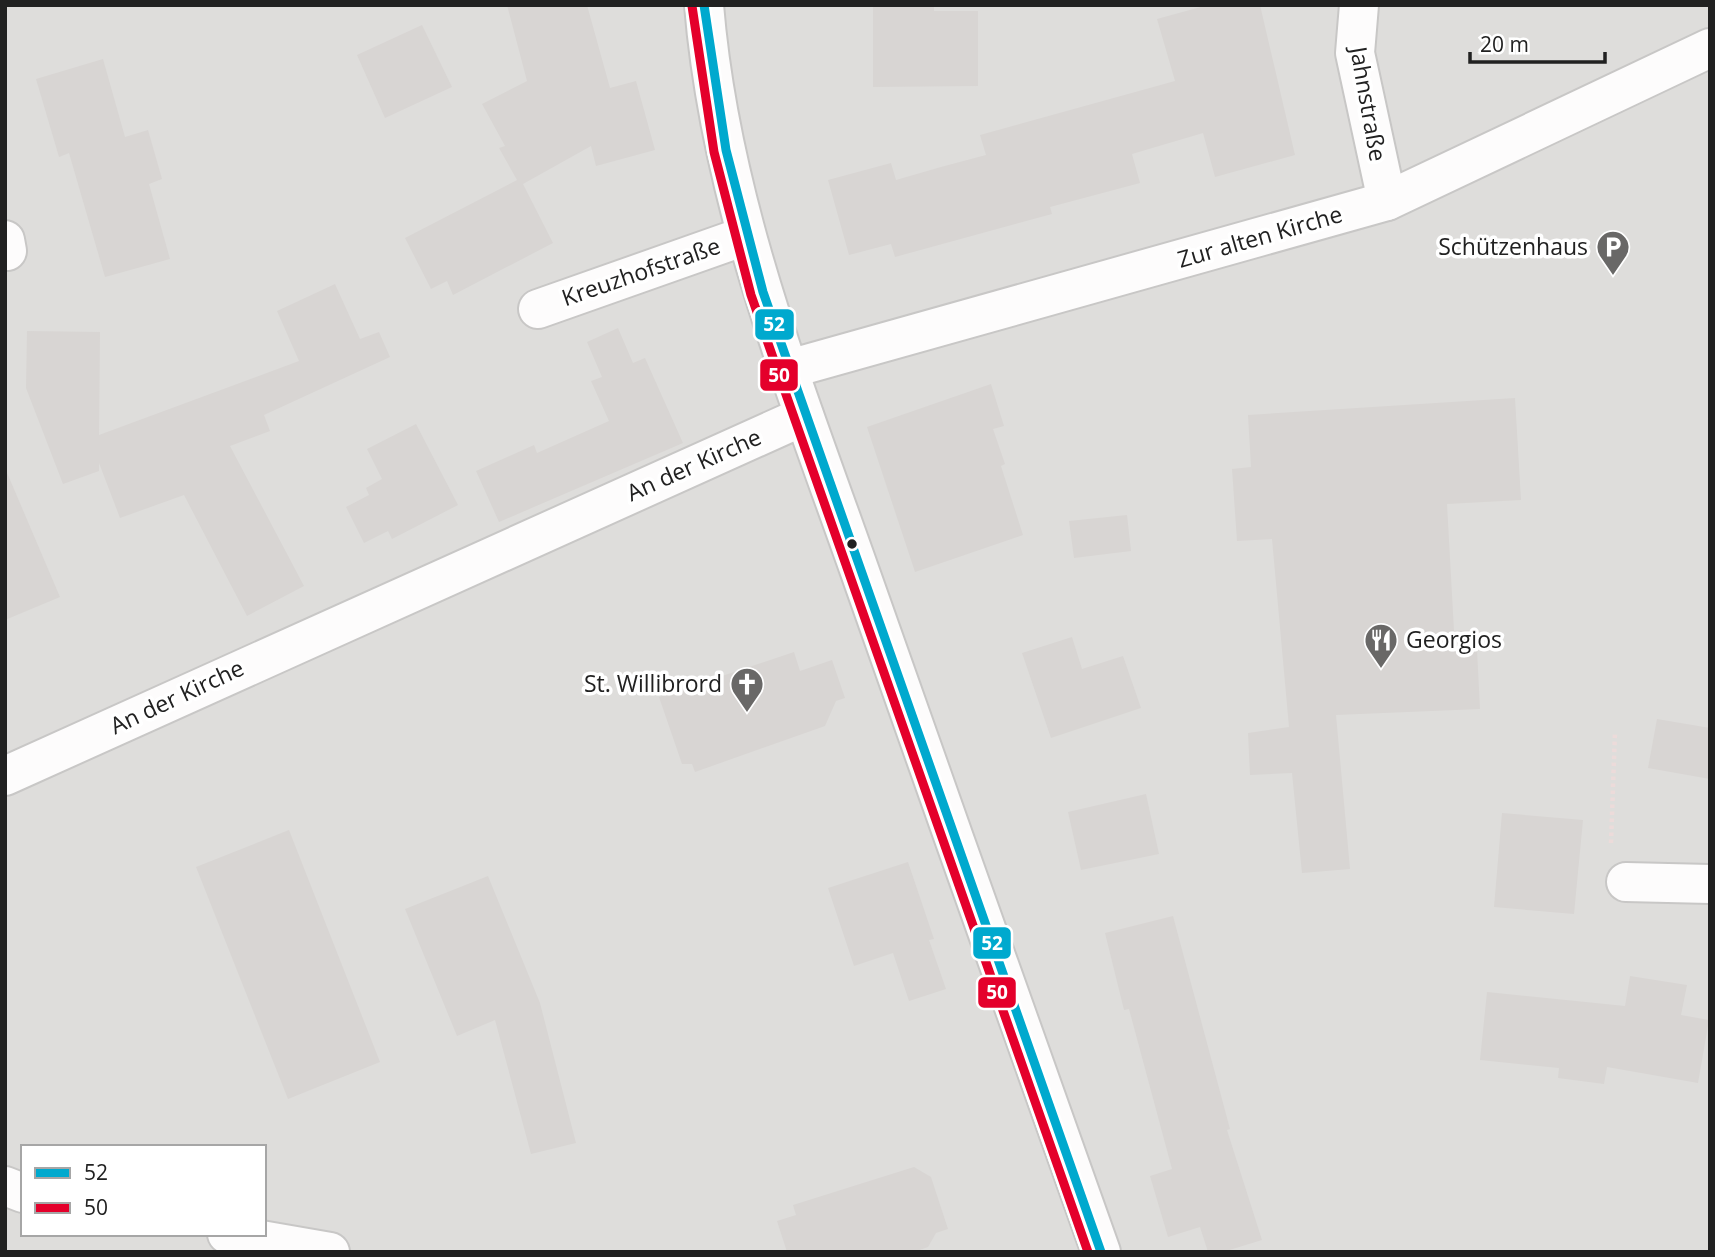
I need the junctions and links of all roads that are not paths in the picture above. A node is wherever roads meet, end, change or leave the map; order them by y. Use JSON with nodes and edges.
{"nodes":[{"id":1,"x":704,"y":5,"type":"edge"},
{"id":2,"x":1359,"y":5,"type":"edge"},
{"id":3,"x":1710,"y":48,"type":"edge"},
{"id":4,"x":1387,"y":201,"type":"junction"},
{"id":5,"x":745,"y":236,"type":"junction"},
{"id":6,"x":538,"y":309,"type":"dead end"},
{"id":7,"x":789,"y":369,"type":"junction"},
{"id":8,"x":804,"y":416,"type":"junction"},
{"id":9,"x":5,"y":776,"type":"edge"},
{"id":10,"x":1626,"y":882,"type":"road end"},
{"id":11,"x":1710,"y":884,"type":"edge"},
{"id":12,"x":238,"y":1236,"type":"edge"},
{"id":13,"x":330,"y":1252,"type":"edge"},
{"id":14,"x":1101,"y":1252,"type":"edge"}],
"edges":[{"from":1,"to":5,"type":"street","name":"Kreuzhofstraße"},
{"from":2,"to":4,"type":"street","name":"Jahnstraße"},
{"from":3,"to":4,"type":"street","name":"Zur alten Kirche"},
{"from":4,"to":7,"type":"street","name":"Zur alten Kirche"},
{"from":5,"to":6,"type":"street","name":"Kreuzhofstraße"},
{"from":5,"to":7,"type":"street","name":"Kreuzhofstraße"},
{"from":7,"to":8,"type":"street","name":"Kreuzhofstraße"},
{"from":8,"to":9,"type":"street","name":"An der Kirche"},
{"from":8,"to":14,"type":"street"},
{"from":10,"to":11,"type":"street"},
{"from":12,"to":13,"type":"street"}]}
